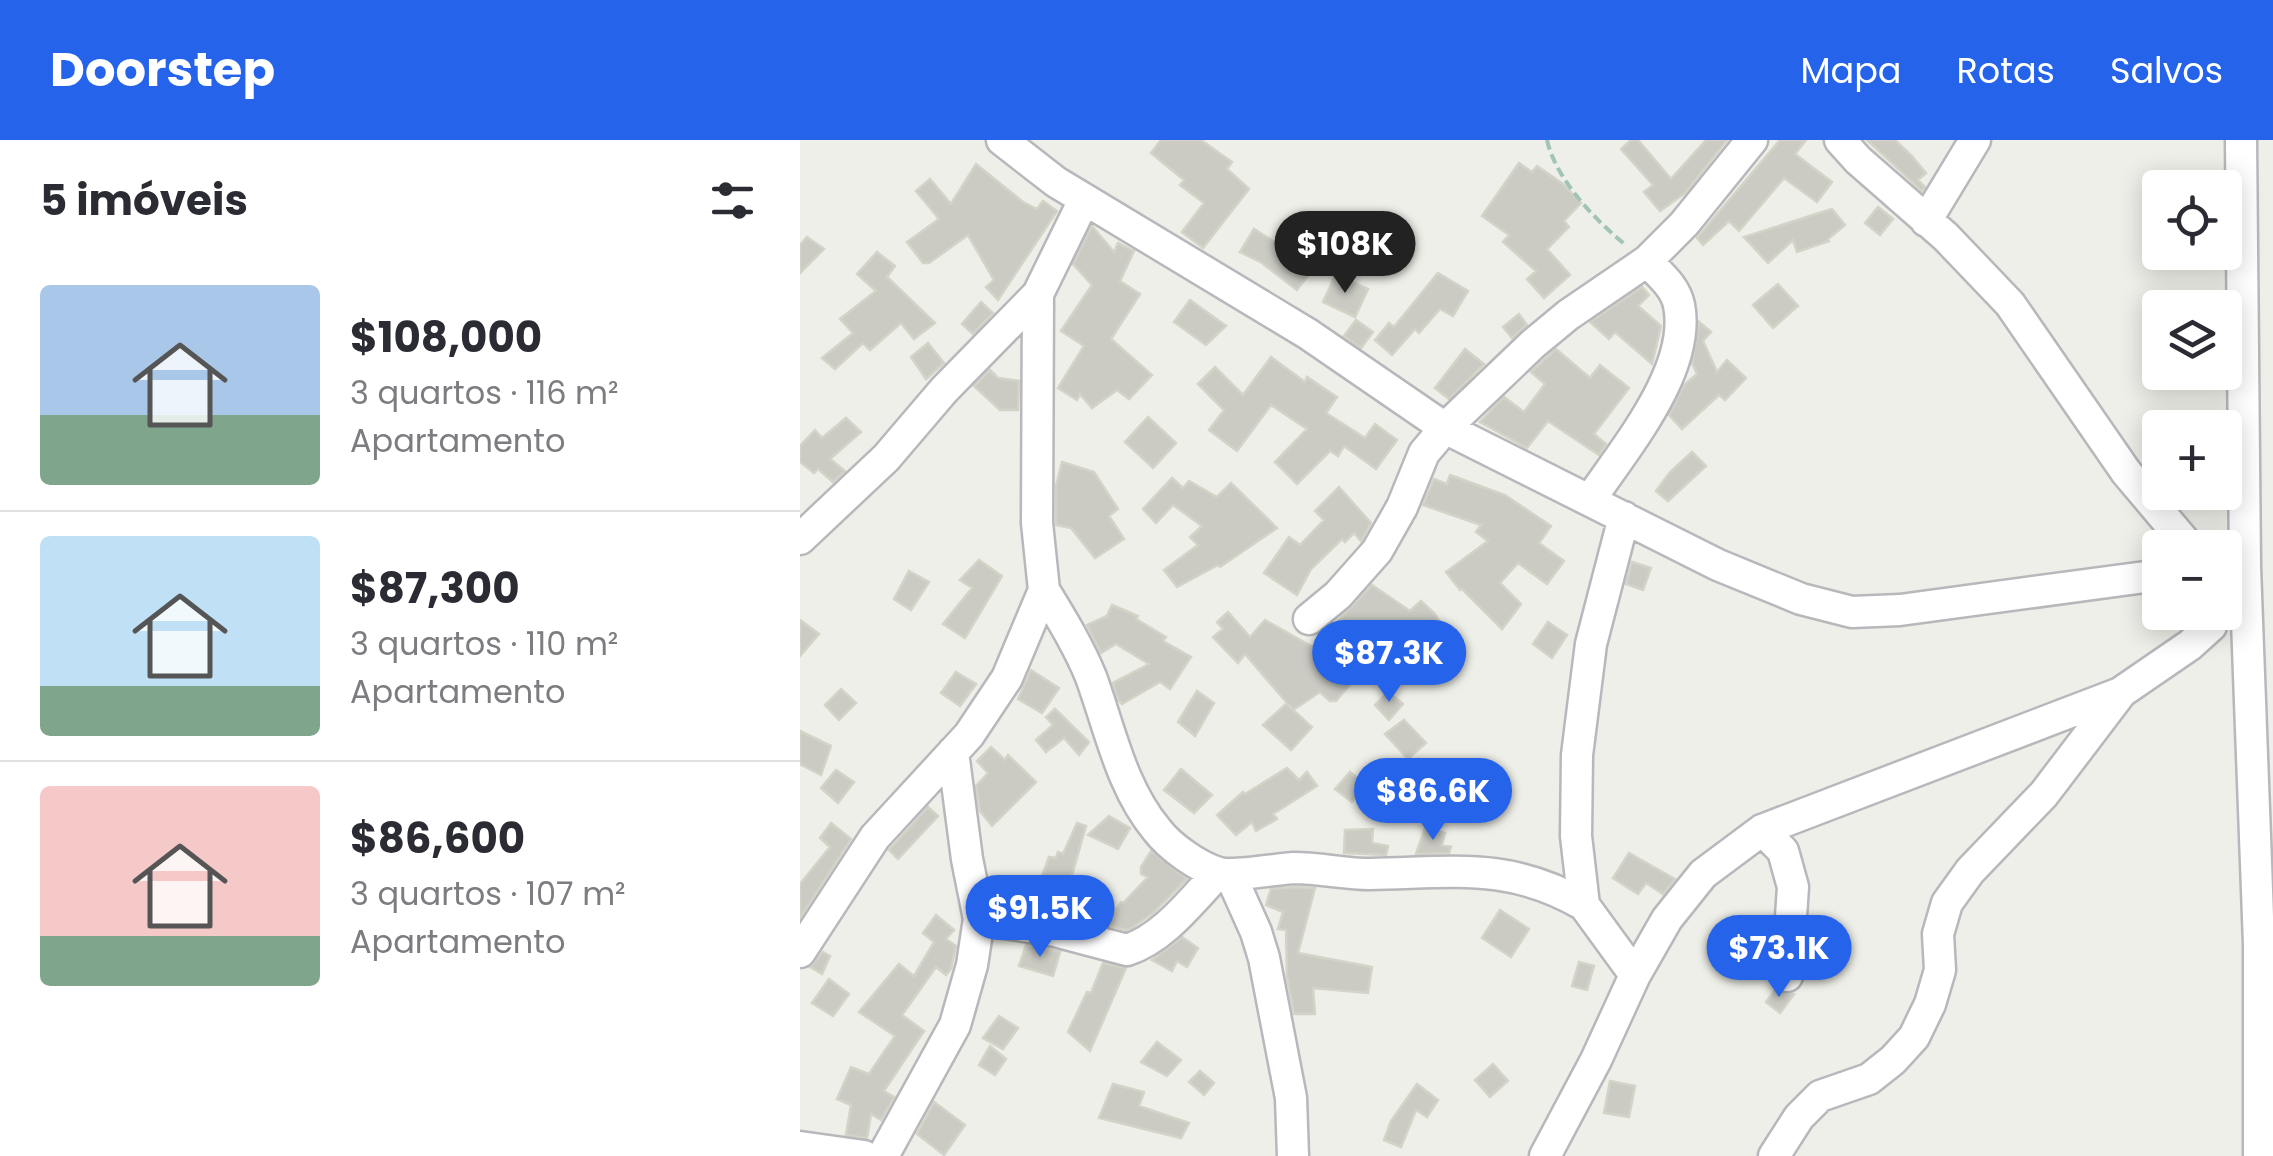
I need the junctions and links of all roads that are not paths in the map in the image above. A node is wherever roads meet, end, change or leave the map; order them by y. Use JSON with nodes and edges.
{"nodes":[{"id":1,"x":1002,"y":140,"type":"edge"},
{"id":2,"x":1752,"y":140,"type":"edge"},
{"id":3,"x":1840,"y":140,"type":"edge"},
{"id":4,"x":1976,"y":140,"type":"edge"},
{"id":5,"x":2240,"y":140,"type":"edge"},
{"id":6,"x":1084,"y":200,"type":"junction"},
{"id":7,"x":1926,"y":221,"type":"junction"},
{"id":8,"x":1647,"y":261,"type":"junction"},
{"id":9,"x":1038,"y":294,"type":"junction"},
{"id":10,"x":1445,"y":428,"type":"junction"},
{"id":11,"x":1590,"y":500,"type":"junction"},
{"id":12,"x":1624,"y":518,"type":"junction"},
{"id":13,"x":2175,"y":530,"type":"edge"},
{"id":14,"x":800,"y":539,"type":"edge"},
{"id":15,"x":2248,"y":565,"type":"edge"},
{"id":16,"x":2142,"y":577,"type":"edge"},
{"id":17,"x":1044,"y":590,"type":"junction"},
{"id":18,"x":1309,"y":620,"type":"dead end"},
{"id":19,"x":2208,"y":630,"type":"edge"},
{"id":20,"x":2120,"y":693,"type":"junction"},
{"id":21,"x":952,"y":752,"type":"junction"},
{"id":22,"x":1762,"y":830,"type":"junction"},
{"id":23,"x":1224,"y":873,"type":"junction"},
{"id":24,"x":1584,"y":906,"type":"junction"},
{"id":25,"x":979,"y":919,"type":"junction"},
{"id":26,"x":800,"y":952,"type":"edge"},
{"id":27,"x":1635,"y":976,"type":"junction"},
{"id":28,"x":1788,"y":976,"type":"dead end"},
{"id":29,"x":800,"y":1147,"type":"edge"},
{"id":30,"x":1554,"y":1151,"type":"edge"},
{"id":31,"x":864,"y":1156,"type":"edge"},
{"id":32,"x":883,"y":1156,"type":"edge"},
{"id":33,"x":1293,"y":1156,"type":"edge"},
{"id":34,"x":1774,"y":1156,"type":"edge"},
{"id":35,"x":2259,"y":1156,"type":"edge"}],
"edges":[{"from":1,"to":6,"type":"street"},
{"from":2,"to":8,"type":"street"},
{"from":3,"to":7,"type":"street"},
{"from":4,"to":7,"type":"street"},
{"from":5,"to":15,"type":"street"},
{"from":6,"to":9,"type":"street"},
{"from":6,"to":10,"type":"street"},
{"from":7,"to":13,"type":"street"},
{"from":8,"to":10,"type":"street"},
{"from":8,"to":11,"type":"street"},
{"from":9,"to":14,"type":"street"},
{"from":9,"to":17,"type":"street"},
{"from":10,"to":11,"type":"street"},
{"from":10,"to":18,"type":"street"},
{"from":11,"to":12,"type":"street"},
{"from":12,"to":16,"type":"street"},
{"from":12,"to":24,"type":"street"},
{"from":15,"to":35,"type":"street"},
{"from":17,"to":21,"type":"street"},
{"from":17,"to":23,"type":"street"},
{"from":19,"to":20,"type":"street"},
{"from":20,"to":22,"type":"street"},
{"from":20,"to":34,"type":"street"},
{"from":21,"to":25,"type":"street"},
{"from":21,"to":26,"type":"street"},
{"from":22,"to":27,"type":"street"},
{"from":22,"to":28,"type":"street"},
{"from":23,"to":24,"type":"street"},
{"from":23,"to":25,"type":"street"},
{"from":23,"to":33,"type":"street"},
{"from":24,"to":27,"type":"street"},
{"from":25,"to":32,"type":"street"},
{"from":27,"to":30,"type":"street"},
{"from":29,"to":31,"type":"street"}]}
